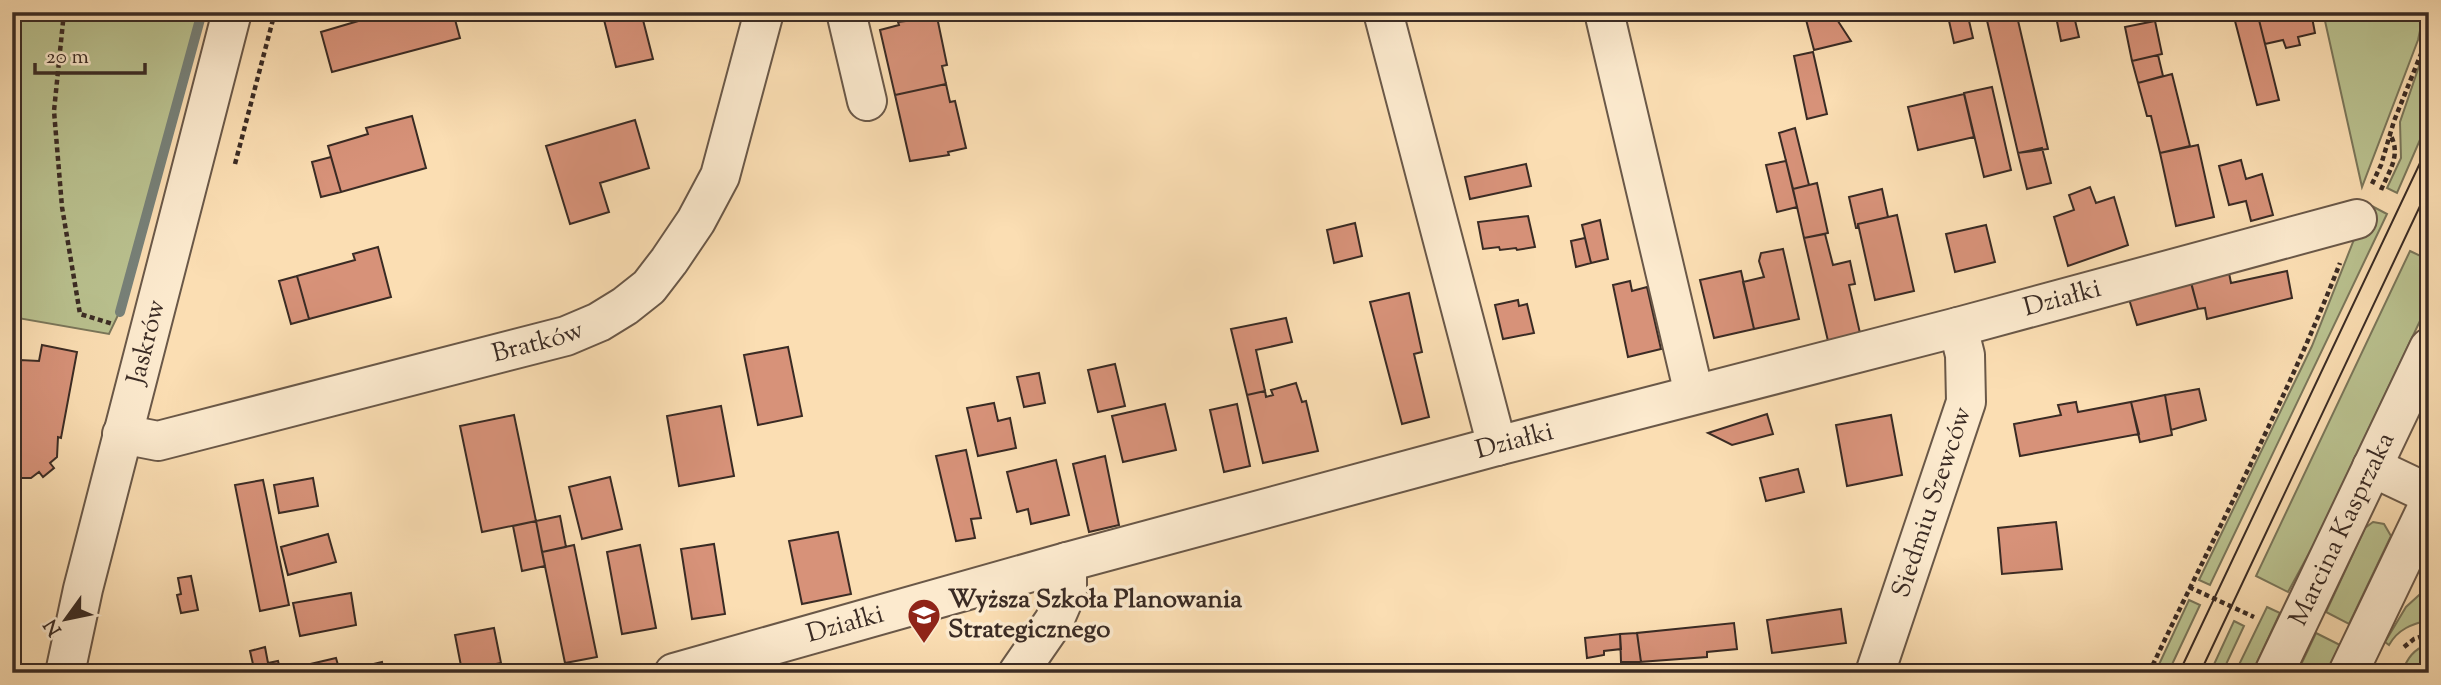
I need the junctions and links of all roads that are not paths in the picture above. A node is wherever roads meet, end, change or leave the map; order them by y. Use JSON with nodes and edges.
{"nodes":[{"id":1,"x":232,"y":12,"type":"edge"},
{"id":2,"x":764,"y":12,"type":"edge"},
{"id":3,"x":846,"y":12,"type":"edge"},
{"id":4,"x":1383,"y":12,"type":"edge"},
{"id":5,"x":1604,"y":12,"type":"edge"},
{"id":6,"x":867,"y":101,"type":"dead end"},
{"id":7,"x":2364,"y":202,"type":"road end"},
{"id":8,"x":1958,"y":327,"type":"junction"},
{"id":9,"x":2429,"y":348,"type":"edge"},
{"id":10,"x":1694,"y":394,"type":"junction"},
{"id":11,"x":122,"y":434,"type":"junction"},
{"id":12,"x":1497,"y":446,"type":"junction"},
{"id":13,"x":2372,"y":467,"type":"junction"},
{"id":14,"x":2429,"y":494,"type":"edge"},
{"id":15,"x":2429,"y":504,"type":"edge"},
{"id":16,"x":1067,"y":562,"type":"junction"},
{"id":17,"x":65,"y":673,"type":"edge"},
{"id":18,"x":674,"y":673,"type":"edge"},
{"id":19,"x":1018,"y":673,"type":"edge"},
{"id":20,"x":1875,"y":673,"type":"edge"},
{"id":21,"x":2274,"y":673,"type":"edge"},
{"id":22,"x":2348,"y":673,"type":"edge"}],
"edges":[{"from":1,"to":11,"type":"street","name":"Jaskrów"},
{"from":2,"to":11,"type":"street","name":"Bratków"},
{"from":3,"to":6,"type":"street"},
{"from":4,"to":12,"type":"street"},
{"from":5,"to":10,"type":"street"},
{"from":7,"to":8,"type":"street","name":"Działki"},
{"from":8,"to":10,"type":"street","name":"Działki"},
{"from":8,"to":20,"type":"street","name":"Siedmiu Szewców"},
{"from":9,"to":13,"type":"street","name":"Marcina Kasprzaka"},
{"from":10,"to":12,"type":"street","name":"Działki"},
{"from":11,"to":17,"type":"street","name":"Jaskrów"},
{"from":12,"to":16,"type":"street","name":"Działki"},
{"from":13,"to":14,"type":"street"},
{"from":13,"to":21,"type":"street","name":"Marcina Kasprzaka"},
{"from":15,"to":22,"type":"street"},
{"from":16,"to":18,"type":"street","name":"Działki"},
{"from":16,"to":19,"type":"street"}]}
